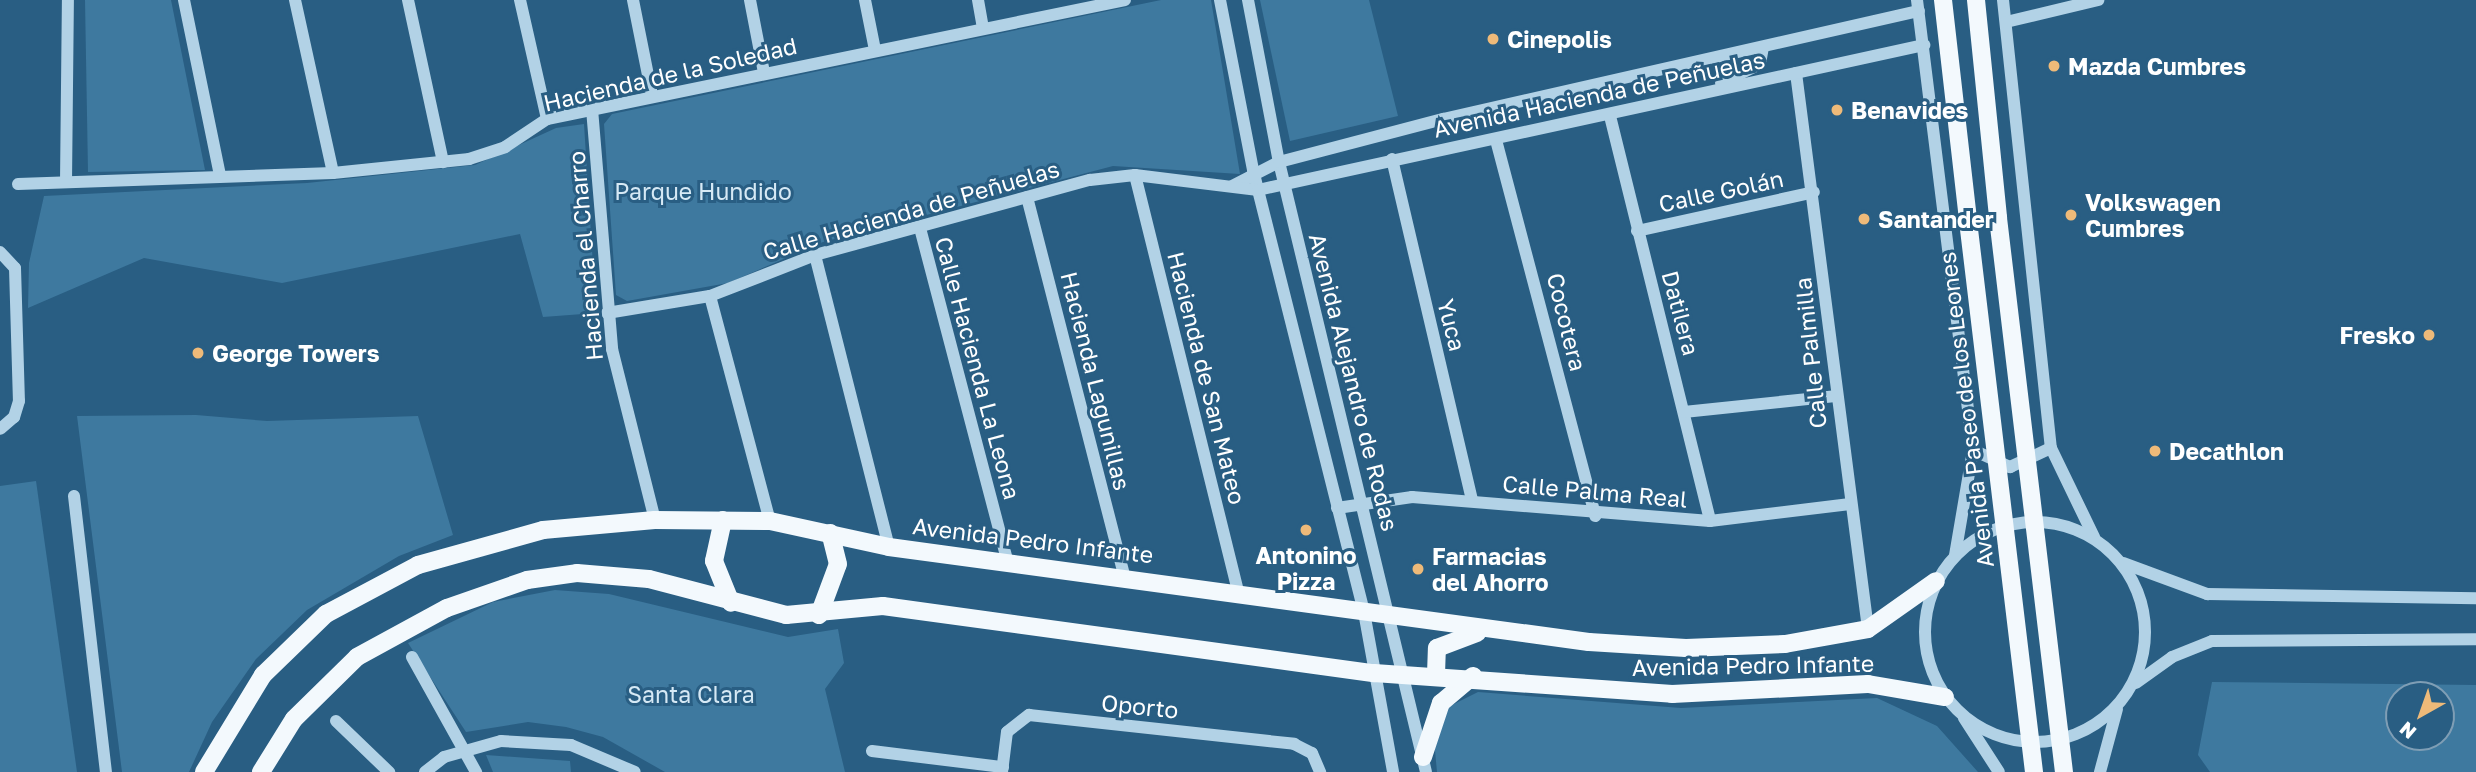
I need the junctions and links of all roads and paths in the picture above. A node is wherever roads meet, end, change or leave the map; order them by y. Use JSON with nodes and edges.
{"nodes":[{"id":1,"x":68,"y":0,"type":"edge"},
{"id":2,"x":184,"y":0,"type":"edge"},
{"id":3,"x":295,"y":0,"type":"edge"},
{"id":4,"x":408,"y":0,"type":"edge"},
{"id":5,"x":520,"y":0,"type":"edge"},
{"id":6,"x":633,"y":0,"type":"edge"},
{"id":7,"x":750,"y":0,"type":"edge"},
{"id":8,"x":865,"y":0,"type":"edge"},
{"id":9,"x":978,"y":0,"type":"edge"},
{"id":10,"x":1125,"y":0,"type":"edge"},
{"id":11,"x":1220,"y":0,"type":"edge"},
{"id":12,"x":1248,"y":0,"type":"edge"},
{"id":13,"x":1943,"y":0,"type":"edge"},
{"id":14,"x":1976,"y":0,"type":"edge"},
{"id":15,"x":2003,"y":0,"type":"edge"},
{"id":16,"x":2098,"y":0,"type":"edge"},
{"id":17,"x":1095,"y":3,"type":"edge"},
{"id":18,"x":1918,"y":6,"type":"edge"},
{"id":19,"x":2006,"y":22,"type":"junction"},
{"id":20,"x":983,"y":28,"type":"junction"},
{"id":21,"x":1924,"y":45,"type":"junction"},
{"id":22,"x":1763,"y":47,"type":"junction"},
{"id":23,"x":876,"y":50,"type":"junction"},
{"id":24,"x":764,"y":73,"type":"junction"},
{"id":25,"x":1796,"y":73,"type":"junction"},
{"id":26,"x":1699,"y":93,"type":"junction"},
{"id":27,"x":652,"y":95,"type":"junction"},
{"id":28,"x":592,"y":108,"type":"junction"},
{"id":29,"x":1610,"y":116,"type":"junction"},
{"id":30,"x":547,"y":119,"type":"junction"},
{"id":31,"x":1496,"y":140,"type":"junction"},
{"id":32,"x":1392,"y":159,"type":"junction"},
{"id":33,"x":443,"y":162,"type":"junction"},
{"id":34,"x":1279,"y":162,"type":"junction"},
{"id":35,"x":1253,"y":170,"type":"junction"},
{"id":36,"x":333,"y":173,"type":"junction"},
{"id":37,"x":1135,"y":175,"type":"junction"},
{"id":38,"x":220,"y":176,"type":"junction"},
{"id":39,"x":66,"y":182,"type":"junction"},
{"id":40,"x":18,"y":184,"type":"dead end"},
{"id":41,"x":1232,"y":186,"type":"junction"},
{"id":42,"x":1284,"y":186,"type":"junction"},
{"id":43,"x":1258,"y":191,"type":"junction"},
{"id":44,"x":1814,"y":192,"type":"junction"},
{"id":45,"x":1027,"y":197,"type":"junction"},
{"id":46,"x":920,"y":228,"type":"junction"},
{"id":47,"x":1637,"y":231,"type":"junction"},
{"id":48,"x":0,"y":252,"type":"edge"},
{"id":49,"x":815,"y":255,"type":"junction"},
{"id":50,"x":710,"y":296,"type":"junction"},
{"id":51,"x":607,"y":313,"type":"junction"},
{"id":52,"x":1835,"y":396,"type":"junction"},
{"id":53,"x":1685,"y":412,"type":"junction"},
{"id":54,"x":0,"y":429,"type":"edge"},
{"id":55,"x":2051,"y":448,"type":"junction"},
{"id":56,"x":1973,"y":450,"type":"junction"},
{"id":57,"x":74,"y":496,"type":"dead end"},
{"id":58,"x":1360,"y":501,"type":"junction"},
{"id":59,"x":1472,"y":501,"type":"junction"},
{"id":60,"x":1850,"y":505,"type":"junction"},
{"id":61,"x":1337,"y":508,"type":"junction"},
{"id":62,"x":1595,"y":516,"type":"junction"},
{"id":63,"x":655,"y":520,"type":"junction"},
{"id":64,"x":723,"y":520,"type":"junction"},
{"id":65,"x":770,"y":521,"type":"junction"},
{"id":66,"x":1710,"y":521,"type":"junction"},
{"id":67,"x":830,"y":533,"type":"junction"},
{"id":68,"x":2094,"y":537,"type":"junction"},
{"id":69,"x":889,"y":547,"type":"junction"},
{"id":70,"x":1955,"y":555,"type":"junction"},
{"id":71,"x":1007,"y":560,"type":"junction"},
{"id":72,"x":2123,"y":563,"type":"junction"},
{"id":73,"x":1124,"y":575,"type":"junction"},
{"id":74,"x":1936,"y":581,"type":"junction"},
{"id":75,"x":1238,"y":592,"type":"junction"},
{"id":76,"x":2476,"y":598,"type":"edge"},
{"id":77,"x":731,"y":603,"type":"junction"},
{"id":78,"x":1364,"y":612,"type":"junction"},
{"id":79,"x":819,"y":615,"type":"junction"},
{"id":80,"x":1391,"y":616,"type":"junction"},
{"id":81,"x":1868,"y":629,"type":"junction"},
{"id":82,"x":1498,"y":630,"type":"junction"},
{"id":83,"x":2476,"y":639,"type":"edge"},
{"id":84,"x":412,"y":657,"type":"dead end"},
{"id":85,"x":1374,"y":673,"type":"junction"},
{"id":86,"x":1406,"y":674,"type":"junction"},
{"id":87,"x":1436,"y":674,"type":"junction"},
{"id":88,"x":1473,"y":676,"type":"junction"},
{"id":89,"x":2136,"y":683,"type":"junction"},
{"id":90,"x":1945,"y":697,"type":"junction"},
{"id":91,"x":2118,"y":709,"type":"junction"},
{"id":92,"x":1960,"y":712,"type":"junction"},
{"id":93,"x":336,"y":721,"type":"dead end"},
{"id":94,"x":464,"y":750,"type":"junction"},
{"id":95,"x":872,"y":751,"type":"dead end"},
{"id":96,"x":599,"y":756,"type":"junction"},
{"id":97,"x":1424,"y":764,"type":"edge"},
{"id":98,"x":1002,"y":769,"type":"edge"},
{"id":99,"x":106,"y":772,"type":"edge"},
{"id":100,"x":204,"y":772,"type":"edge"},
{"id":101,"x":261,"y":772,"type":"edge"},
{"id":102,"x":388,"y":772,"type":"edge"},
{"id":103,"x":425,"y":772,"type":"edge"},
{"id":104,"x":476,"y":772,"type":"edge"},
{"id":105,"x":601,"y":772,"type":"edge"},
{"id":106,"x":635,"y":772,"type":"edge"},
{"id":107,"x":1320,"y":772,"type":"edge"},
{"id":108,"x":1393,"y":772,"type":"edge"},
{"id":109,"x":1999,"y":772,"type":"edge"},
{"id":110,"x":2034,"y":772,"type":"edge"},
{"id":111,"x":2064,"y":772,"type":"edge"},
{"id":112,"x":2100,"y":772,"type":"edge"}],
"edges":[{"from":1,"to":39,"type":"street"},
{"from":2,"to":38,"type":"street"},
{"from":3,"to":36,"type":"street"},
{"from":4,"to":33,"type":"street"},
{"from":5,"to":30,"type":"street"},
{"from":6,"to":27,"type":"street"},
{"from":7,"to":24,"type":"street"},
{"from":8,"to":23,"type":"street"},
{"from":9,"to":20,"type":"street"},
{"from":10,"to":17,"type":"street","name":"Hacienda de la Soledad"},
{"from":11,"to":35,"type":"street","name":"Avenida Alejandro de Rodas"},
{"from":12,"to":34,"type":"street","name":"Avenida Alejandro de Rodas"},
{"from":13,"to":110,"type":"main road","name":"Avenida Paseo de los Leones","bridge":true},
{"from":14,"to":111,"type":"main road","bridge":true},
{"from":15,"to":19,"type":"street"},
{"from":16,"to":19,"type":"street"},
{"from":17,"to":20,"type":"street","name":"Hacienda de la Soledad"},
{"from":18,"to":21,"type":"street","name":"Avenida Paseo de los Leones"},
{"from":18,"to":22,"type":"street","name":"Avenida Hacienda de Peñuelas"},
{"from":19,"to":55,"type":"street"},
{"from":20,"to":23,"type":"street","name":"Hacienda de la Soledad"},
{"from":21,"to":25,"type":"street","name":"Avenida Hacienda de Peñuelas"},
{"from":21,"to":56,"type":"street","name":"Avenida Paseo de los Leones"},
{"from":22,"to":26,"type":"street"},
{"from":22,"to":34,"type":"street","name":"Avenida Hacienda de Peñuelas"},
{"from":23,"to":24,"type":"street","name":"Hacienda de la Soledad"},
{"from":24,"to":27,"type":"street","name":"Hacienda de la Soledad"},
{"from":25,"to":26,"type":"street","name":"Avenida Hacienda de Peñuelas"},
{"from":25,"to":44,"type":"street","name":"Calle Palmilla"},
{"from":26,"to":29,"type":"street","name":"Avenida Hacienda de Peñuelas"},
{"from":27,"to":28,"type":"street","name":"Hacienda de la Soledad"},
{"from":28,"to":30,"type":"street","name":"Hacienda de la Soledad"},
{"from":28,"to":51,"type":"street","name":"Hacienda el Charro"},
{"from":29,"to":31,"type":"street","name":"Avenida Hacienda de Peñuelas"},
{"from":29,"to":47,"type":"street","name":"Datilera"},
{"from":30,"to":33,"type":"street","name":"Hacienda de la Soledad"},
{"from":31,"to":32,"type":"street","name":"Avenida Hacienda de Peñuelas"},
{"from":31,"to":62,"type":"street","name":"Cocotera"},
{"from":32,"to":42,"type":"street","name":"Avenida Hacienda de Peñuelas"},
{"from":32,"to":59,"type":"street","name":"Yuca"},
{"from":33,"to":36,"type":"street","name":"Hacienda de la Soledad"},
{"from":34,"to":35,"type":"street"},
{"from":34,"to":42,"type":"street","name":"Avenida Alejandro de Rodas"},
{"from":35,"to":41,"type":"street"},
{"from":35,"to":43,"type":"street","name":"Avenida Alejandro de Rodas"},
{"from":36,"to":38,"type":"street","name":"Hacienda de la Soledad"},
{"from":37,"to":41,"type":"street","name":"Calle Hacienda de Peñuelas"},
{"from":37,"to":45,"type":"street","name":"Calle Hacienda de Peñuelas"},
{"from":37,"to":75,"type":"street","name":"Hacienda de San Mateo"},
{"from":38,"to":39,"type":"street","name":"Hacienda de la Soledad"},
{"from":39,"to":40,"type":"street","name":"Hacienda de la Soledad"},
{"from":41,"to":43,"type":"street","name":"Calle Hacienda de Peñuelas"},
{"from":42,"to":43,"type":"street","name":"Calle Hacienda de Peñuelas"},
{"from":42,"to":58,"type":"street","name":"Avenida Alejandro de Rodas"},
{"from":43,"to":61,"type":"street","name":"Avenida Alejandro de Rodas"},
{"from":44,"to":47,"type":"street","name":"Calle Golán"},
{"from":44,"to":52,"type":"street","name":"Calle Palmilla"},
{"from":45,"to":46,"type":"street","name":"Calle Hacienda de Peñuelas"},
{"from":45,"to":73,"type":"street","name":"Hacienda Lagunillas"},
{"from":46,"to":49,"type":"street","name":"Calle Hacienda de Peñuelas"},
{"from":46,"to":71,"type":"street","name":"Calle Hacienda La Leona"},
{"from":47,"to":53,"type":"street","name":"Datilera"},
{"from":48,"to":54,"type":"street"},
{"from":49,"to":50,"type":"street","name":"Calle Hacienda de Peñuelas"},
{"from":49,"to":69,"type":"street"},
{"from":50,"to":51,"type":"street","name":"Calle Hacienda de Peñuelas"},
{"from":50,"to":65,"type":"street"},
{"from":51,"to":63,"type":"street","name":"Hacienda el Charro"},
{"from":52,"to":53,"type":"street"},
{"from":52,"to":60,"type":"street","name":"Calle Palmilla"},
{"from":53,"to":66,"type":"street","name":"Datilera"},
{"from":55,"to":56,"type":"street"},
{"from":55,"to":68,"type":"street"},
{"from":56,"to":70,"type":"street","name":"Avenida Paseo de los Leones"},
{"from":57,"to":99,"type":"street"},
{"from":58,"to":59,"type":"street","name":"Calle Palma Real"},
{"from":58,"to":61,"type":"street","name":"Calle Palma Real"},
{"from":58,"to":80,"type":"street","name":"Avenida Alejandro de Rodas"},
{"from":59,"to":62,"type":"street","name":"Calle Palma Real"},
{"from":60,"to":66,"type":"street","name":"Calle Palma Real"},
{"from":60,"to":81,"type":"street","name":"Calle Palmilla"},
{"from":61,"to":78,"type":"street","name":"Avenida Alejandro de Rodas"},
{"from":62,"to":66,"type":"street","name":"Calle Palma Real"},
{"from":63,"to":64,"type":"main road","name":"Avenida Pedro Infante"},
{"from":63,"to":100,"type":"main road","name":"Avenida Pedro Infante"},
{"from":64,"to":65,"type":"main road","name":"Avenida Pedro Infante"},
{"from":64,"to":77,"type":"main road"},
{"from":65,"to":67,"type":"main road","name":"Avenida Pedro Infante"},
{"from":67,"to":69,"type":"main road","name":"Avenida Pedro Infante"},
{"from":67,"to":79,"type":"main road"},
{"from":68,"to":70,"type":"street"},
{"from":68,"to":72,"type":"street"},
{"from":69,"to":71,"type":"main road","name":"Avenida Pedro Infante"},
{"from":70,"to":74,"type":"street"},
{"from":71,"to":73,"type":"main road","name":"Avenida Pedro Infante"},
{"from":72,"to":76,"type":"street"},
{"from":72,"to":89,"type":"street"},
{"from":73,"to":75,"type":"main road","name":"Avenida Pedro Infante"},
{"from":74,"to":81,"type":"main road","name":"Avenida Pedro Infante"},
{"from":74,"to":90,"type":"street"},
{"from":75,"to":78,"type":"main road","name":"Avenida Pedro Infante"},
{"from":77,"to":79,"type":"main road","name":"Avenida Pedro Infante"},
{"from":77,"to":101,"type":"main road","name":"Avenida Pedro Infante"},
{"from":78,"to":80,"type":"main road","name":"Avenida Pedro Infante"},
{"from":78,"to":85,"type":"street","name":"Avenida Alejandro de Rodas"},
{"from":79,"to":85,"type":"main road","name":"Avenida Pedro Infante"},
{"from":80,"to":82,"type":"main road","name":"Avenida Pedro Infante"},
{"from":80,"to":86,"type":"street","name":"Avenida Alejandro de Rodas"},
{"from":81,"to":82,"type":"main road","name":"Avenida Pedro Infante"},
{"from":82,"to":87,"type":"main road"},
{"from":83,"to":89,"type":"street"},
{"from":84,"to":94,"type":"street"},
{"from":85,"to":86,"type":"main road","name":"Avenida Pedro Infante"},
{"from":85,"to":108,"type":"street","name":"Avenida Alejandro de Rodas"},
{"from":86,"to":87,"type":"main road","name":"Avenida Pedro Infante"},
{"from":86,"to":97,"type":"street","name":"Avenida Alejandro de Rodas"},
{"from":87,"to":88,"type":"main road","name":"Avenida Pedro Infante"},
{"from":88,"to":90,"type":"main road","name":"Avenida Pedro Infante"},
{"from":88,"to":97,"type":"main road"},
{"from":89,"to":91,"type":"street"},
{"from":90,"to":92,"type":"street"},
{"from":91,"to":92,"type":"street"},
{"from":91,"to":112,"type":"street"},
{"from":92,"to":109,"type":"street"},
{"from":93,"to":102,"type":"street"},
{"from":94,"to":96,"type":"street"},
{"from":94,"to":103,"type":"street"},
{"from":94,"to":104,"type":"street"},
{"from":95,"to":98,"type":"street"},
{"from":96,"to":105,"type":"street"},
{"from":96,"to":106,"type":"street"},
{"from":98,"to":107,"type":"street","name":"Oporto"}]}
